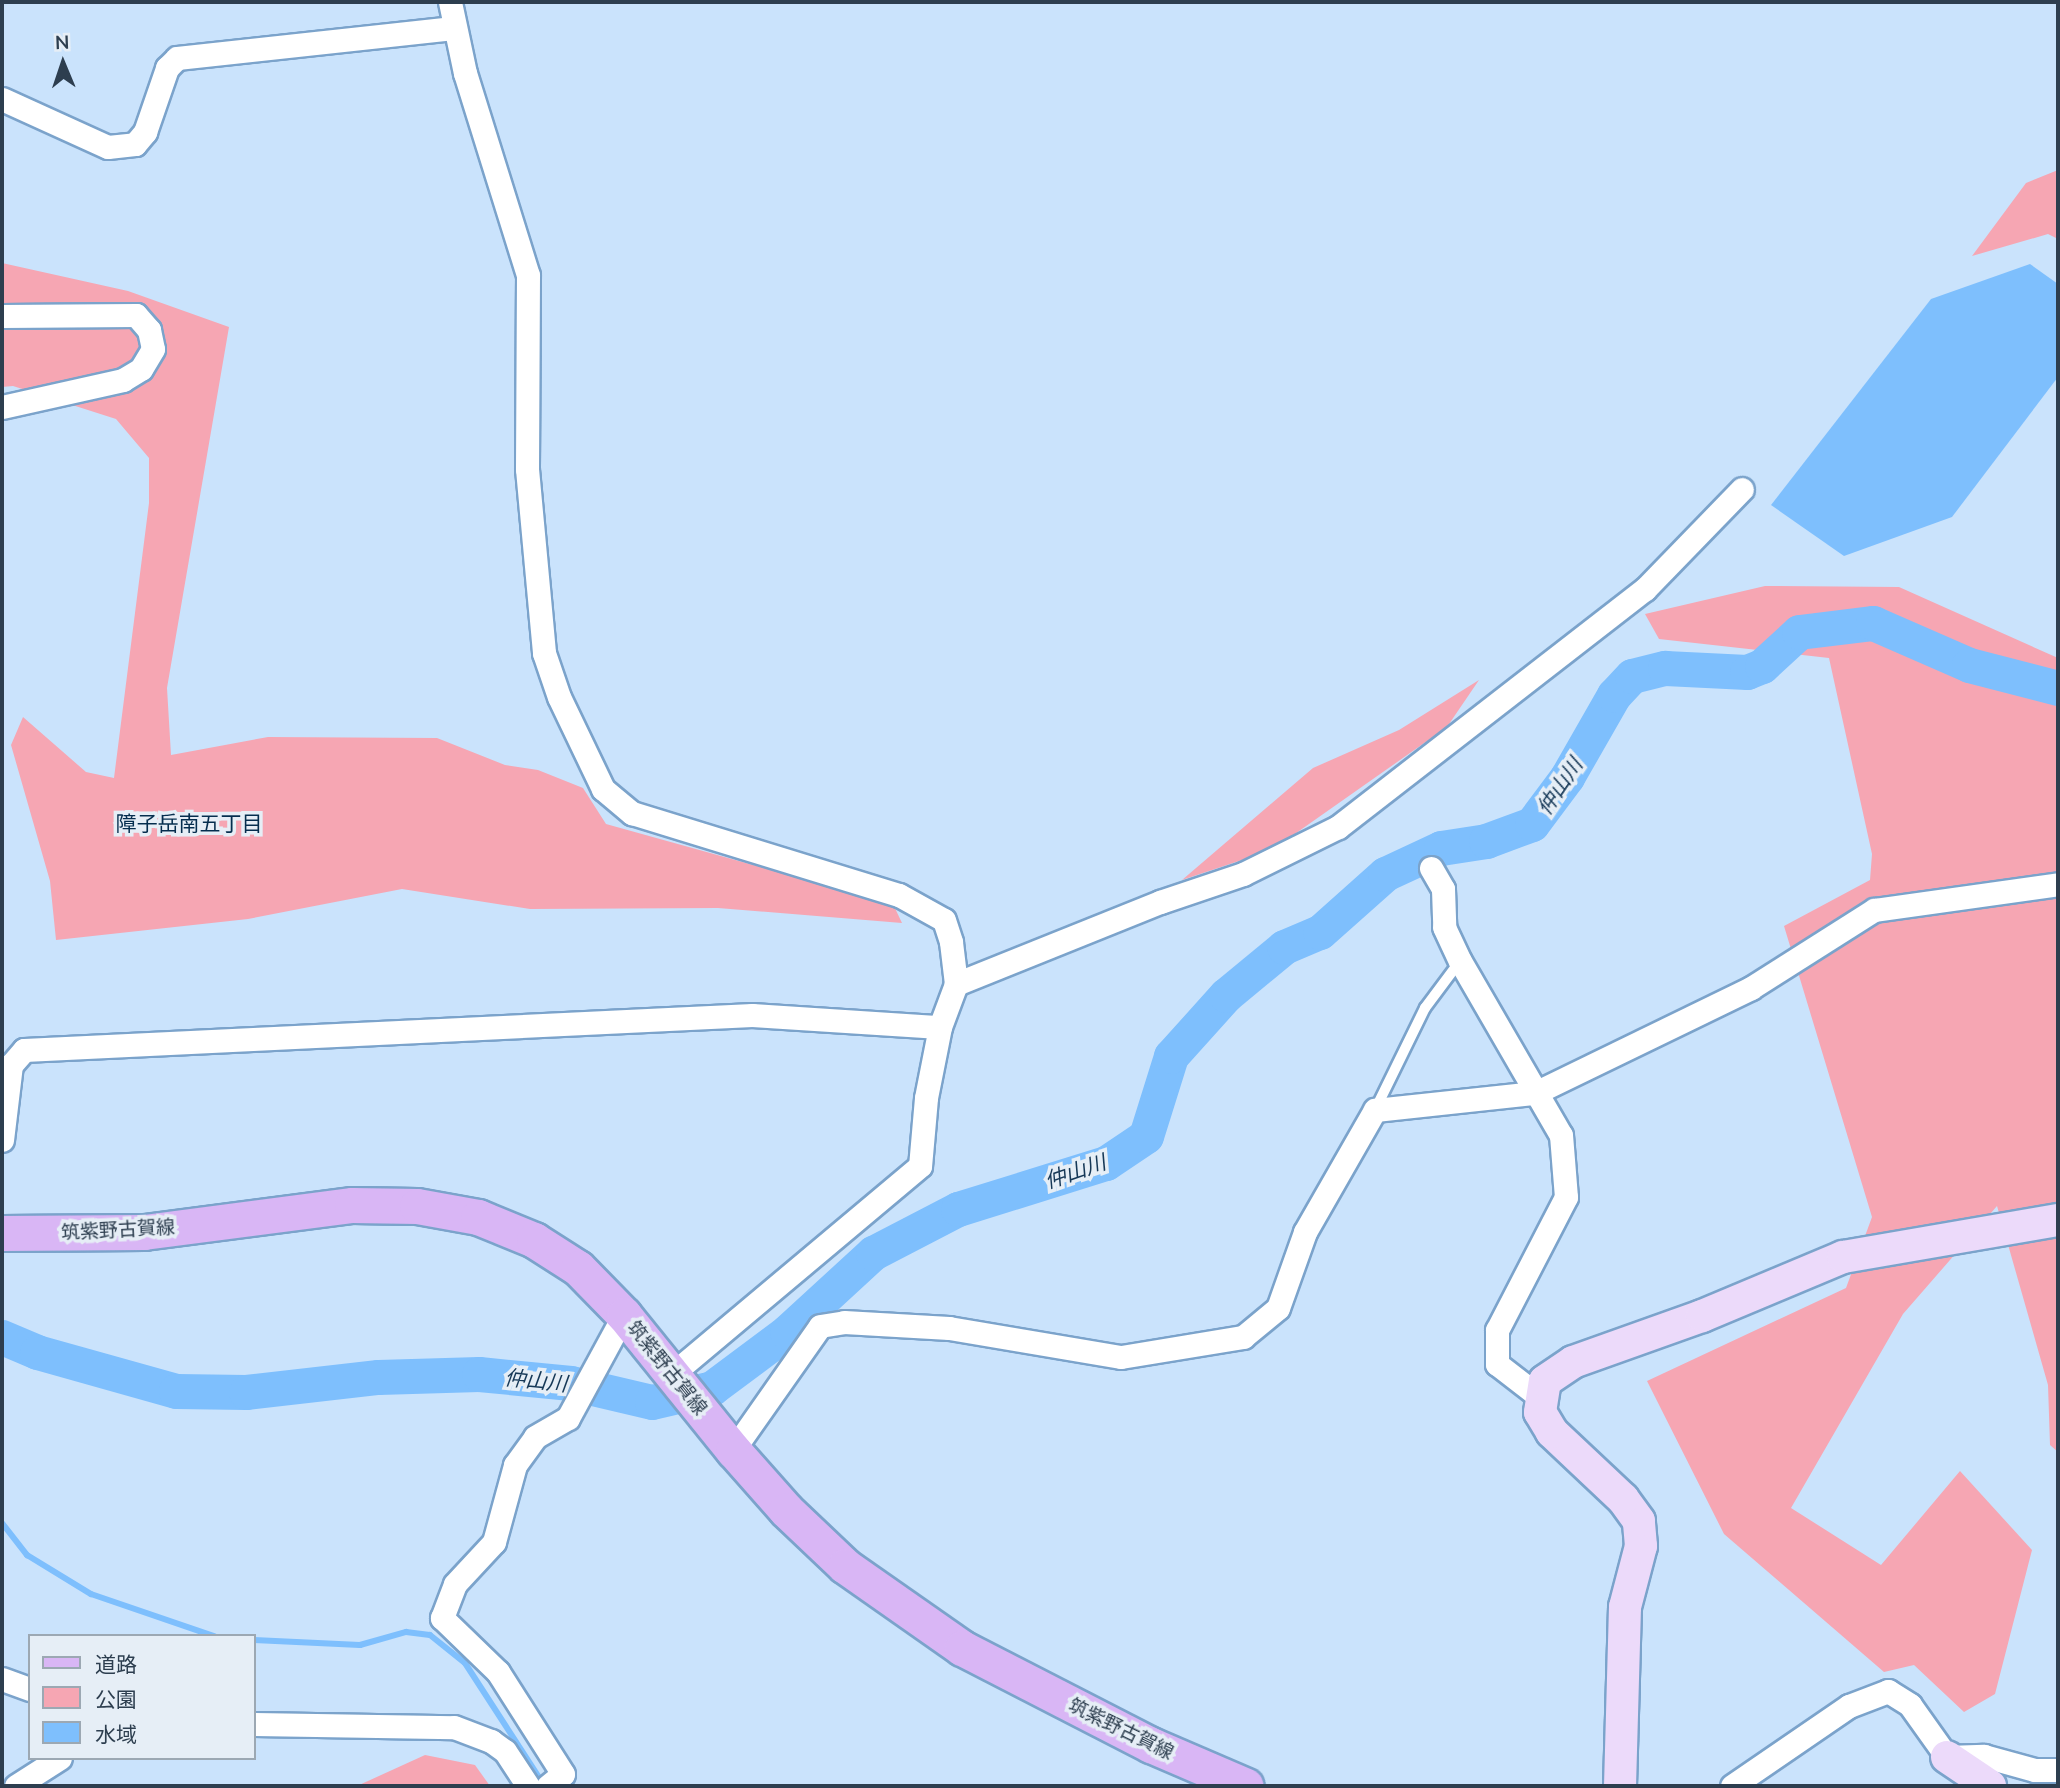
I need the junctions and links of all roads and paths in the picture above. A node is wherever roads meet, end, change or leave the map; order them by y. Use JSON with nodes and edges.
{"nodes":[{"id":1,"x":450,"y":2,"type":"edge"},
{"id":2,"x":453,"y":28,"type":"junction"},
{"id":3,"x":2,"y":99,"type":"edge"},
{"id":4,"x":2,"y":316,"type":"edge"},
{"id":5,"x":2,"y":407,"type":"edge"},
{"id":6,"x":1742,"y":489,"type":"dead end"},
{"id":7,"x":1432,"y":868,"type":"dead end"},
{"id":8,"x":2058,"y":884,"type":"edge"},
{"id":9,"x":1460,"y":961,"type":"junction"},
{"id":10,"x":956,"y":984,"type":"junction"},
{"id":11,"x":940,"y":1027,"type":"junction"},
{"id":12,"x":1535,"y":1093,"type":"junction"},
{"id":13,"x":1375,"y":1110,"type":"junction"},
{"id":14,"x":2,"y":1140,"type":"edge"},
{"id":15,"x":2058,"y":1220,"type":"edge"},
{"id":16,"x":2,"y":1233,"type":"edge"},
{"id":17,"x":624,"y":1315,"type":"junction"},
{"id":18,"x":678,"y":1382,"type":"junction"},
{"id":19,"x":1541,"y":1398,"type":"junction"},
{"id":20,"x":726,"y":1442,"type":"junction"},
{"id":21,"x":2,"y":1678,"type":"edge"},
{"id":22,"x":28,"y":1688,"type":"edge"},
{"id":23,"x":256,"y":1724,"type":"edge"},
{"id":24,"x":1947,"y":1757,"type":"junction"},
{"id":25,"x":57,"y":1760,"type":"edge"},
{"id":26,"x":2058,"y":1770,"type":"edge"},
{"id":27,"x":16,"y":1786,"type":"edge"},
{"id":28,"x":528,"y":1786,"type":"edge"},
{"id":29,"x":548,"y":1786,"type":"edge"},
{"id":30,"x":1246,"y":1786,"type":"edge"},
{"id":31,"x":1620,"y":1786,"type":"edge"},
{"id":32,"x":1732,"y":1786,"type":"edge"},
{"id":33,"x":1990,"y":1786,"type":"edge"}],
"edges":[{"from":1,"to":2,"type":"street"},
{"from":2,"to":3,"type":"street"},
{"from":2,"to":10,"type":"street"},
{"from":4,"to":5,"type":"street"},
{"from":6,"to":10,"type":"street"},
{"from":7,"to":9,"type":"street"},
{"from":8,"to":12,"type":"street"},
{"from":9,"to":12,"type":"street"},
{"from":9,"to":13,"type":"lane"},
{"from":10,"to":11,"type":"street"},
{"from":11,"to":14,"type":"street"},
{"from":11,"to":18,"type":"street"},
{"from":12,"to":13,"type":"street"},
{"from":12,"to":19,"type":"street"},
{"from":13,"to":20,"type":"street"},
{"from":15,"to":19,"type":"street"},
{"from":16,"to":17,"type":"main road","name":"筑紫野古賀線"},
{"from":17,"to":18,"type":"main road","name":"筑紫野古賀線"},
{"from":17,"to":29,"type":"street"},
{"from":18,"to":20,"type":"main road","name":"筑紫野古賀線"},
{"from":19,"to":31,"type":"street"},
{"from":20,"to":30,"type":"main road","name":"筑紫野古賀線"},
{"from":21,"to":22,"type":"street"},
{"from":23,"to":28,"type":"street"},
{"from":24,"to":26,"type":"street"},
{"from":24,"to":32,"type":"street"},
{"from":24,"to":33,"type":"street"},
{"from":25,"to":27,"type":"street"}]}
